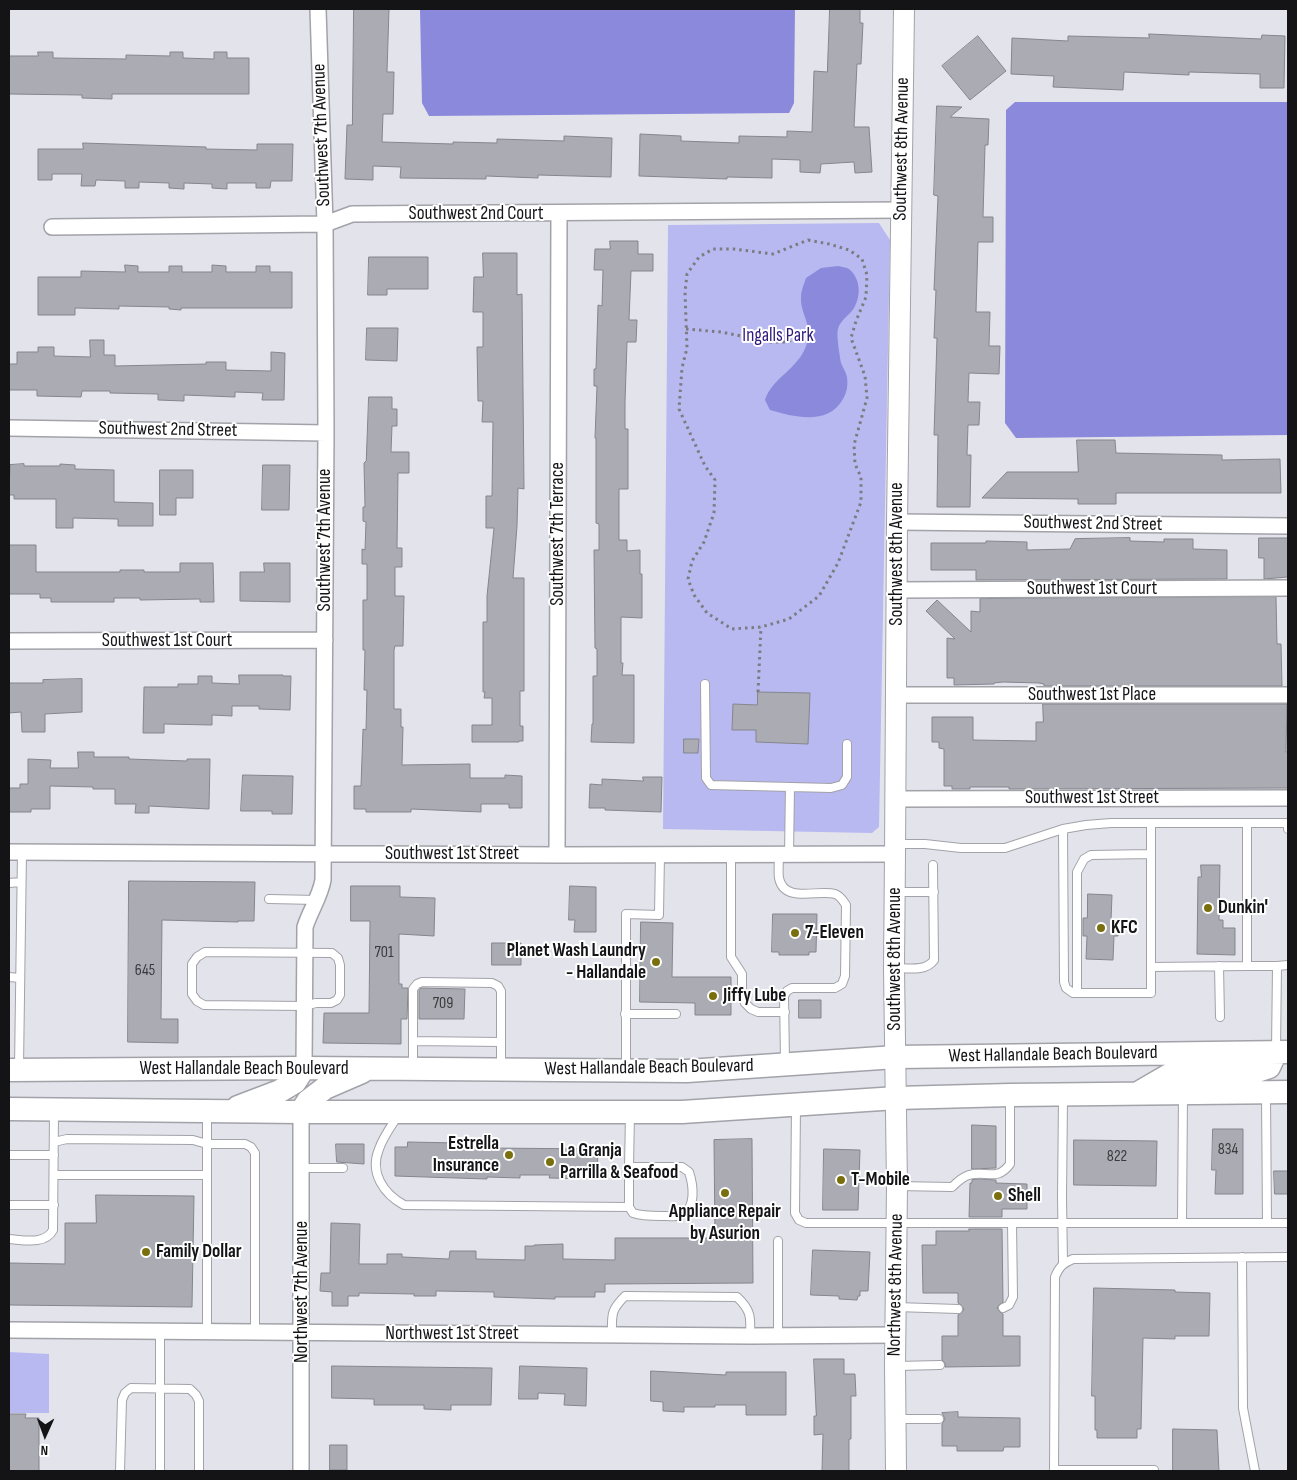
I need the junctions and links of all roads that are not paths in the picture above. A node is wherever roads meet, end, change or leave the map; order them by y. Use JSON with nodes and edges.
{"nodes":[{"id":1,"x":318,"y":9,"type":"edge"},
{"id":2,"x":904,"y":9,"type":"edge"},
{"id":3,"x":901,"y":210,"type":"junction"},
{"id":4,"x":559,"y":214,"type":"junction"},
{"id":5,"x":326,"y":224,"type":"junction"},
{"id":6,"x":52,"y":227,"type":"dead end"},
{"id":7,"x":9,"y":428,"type":"edge"},
{"id":8,"x":326,"y":432,"type":"junction"},
{"id":9,"x":897,"y":522,"type":"junction"},
{"id":10,"x":1288,"y":526,"type":"edge"},
{"id":11,"x":1288,"y":588,"type":"edge"},
{"id":12,"x":896,"y":590,"type":"junction"},
{"id":13,"x":325,"y":640,"type":"junction"},
{"id":14,"x":9,"y":641,"type":"edge"},
{"id":15,"x":705,"y":684,"type":"dead end"},
{"id":16,"x":896,"y":694,"type":"junction"},
{"id":17,"x":1288,"y":695,"type":"edge"},
{"id":18,"x":847,"y":744,"type":"dead end"},
{"id":19,"x":790,"y":788,"type":"junction"},
{"id":20,"x":1288,"y":798,"type":"edge"},
{"id":21,"x":895,"y":799,"type":"junction"},
{"id":22,"x":1247,"y":822,"type":"junction"},
{"id":23,"x":1288,"y":822,"type":"edge"},
{"id":24,"x":1151,"y":824,"type":"junction"},
{"id":25,"x":1063,"y":829,"type":"junction"},
{"id":26,"x":1288,"y":829,"type":"edge"},
{"id":27,"x":895,"y":849,"type":"junction"},
{"id":28,"x":16,"y":852,"type":"edge"},
{"id":29,"x":323,"y":853,"type":"junction"},
{"id":30,"x":660,"y":854,"type":"junction"},
{"id":31,"x":784,"y":854,"type":"junction"},
{"id":32,"x":1151,"y":854,"type":"junction"},
{"id":33,"x":557,"y":855,"type":"junction"},
{"id":34,"x":732,"y":855,"type":"junction"},
{"id":35,"x":934,"y":865,"type":"dead end"},
{"id":36,"x":9,"y":882,"type":"edge"},
{"id":37,"x":21,"y":882,"type":"junction"},
{"id":38,"x":895,"y":892,"type":"junction"},
{"id":39,"x":934,"y":892,"type":"junction"},
{"id":40,"x":269,"y":900,"type":"dead end"},
{"id":41,"x":317,"y":900,"type":"junction"},
{"id":42,"x":305,"y":953,"type":"junction"},
{"id":43,"x":1219,"y":966,"type":"junction"},
{"id":44,"x":1247,"y":966,"type":"junction"},
{"id":45,"x":1277,"y":966,"type":"junction"},
{"id":46,"x":1288,"y":966,"type":"edge"},
{"id":47,"x":1151,"y":967,"type":"junction"},
{"id":48,"x":894,"y":968,"type":"junction"},
{"id":49,"x":9,"y":977,"type":"edge"},
{"id":50,"x":20,"y":978,"type":"junction"},
{"id":51,"x":1075,"y":993,"type":"junction"},
{"id":52,"x":304,"y":1006,"type":"junction"},
{"id":53,"x":784,"y":1012,"type":"junction"},
{"id":54,"x":626,"y":1014,"type":"junction"},
{"id":55,"x":676,"y":1014,"type":"dead end"},
{"id":56,"x":1220,"y":1016,"type":"dead end"},
{"id":57,"x":413,"y":1041,"type":"junction"},
{"id":58,"x":501,"y":1042,"type":"junction"},
{"id":59,"x":1282,"y":1052,"type":"edge"},
{"id":60,"x":896,"y":1057,"type":"junction"},
{"id":61,"x":785,"y":1065,"type":"junction"},
{"id":62,"x":304,"y":1068,"type":"junction"},
{"id":63,"x":369,"y":1069,"type":"junction"},
{"id":64,"x":413,"y":1069,"type":"junction"},
{"id":65,"x":14,"y":1070,"type":"edge"},
{"id":66,"x":501,"y":1070,"type":"junction"},
{"id":67,"x":626,"y":1071,"type":"junction"},
{"id":68,"x":1281,"y":1090,"type":"edge"},
{"id":69,"x":1135,"y":1094,"type":"junction"},
{"id":70,"x":1183,"y":1094,"type":"junction"},
{"id":71,"x":1010,"y":1095,"type":"junction"},
{"id":72,"x":1063,"y":1095,"type":"junction"},
{"id":73,"x":896,"y":1098,"type":"junction"},
{"id":74,"x":796,"y":1105,"type":"junction"},
{"id":75,"x":9,"y":1109,"type":"edge"},
{"id":76,"x":54,"y":1110,"type":"junction"},
{"id":77,"x":216,"y":1111,"type":"junction"},
{"id":78,"x":302,"y":1112,"type":"junction"},
{"id":79,"x":400,"y":1112,"type":"junction"},
{"id":80,"x":630,"y":1112,"type":"junction"},
{"id":81,"x":54,"y":1142,"type":"junction"},
{"id":82,"x":207,"y":1144,"type":"junction"},
{"id":83,"x":9,"y":1155,"type":"edge"},
{"id":84,"x":54,"y":1156,"type":"junction"},
{"id":85,"x":629,"y":1167,"type":"junction"},
{"id":86,"x":302,"y":1168,"type":"junction"},
{"id":87,"x":344,"y":1168,"type":"dead end"},
{"id":88,"x":54,"y":1175,"type":"junction"},
{"id":89,"x":207,"y":1175,"type":"junction"},
{"id":90,"x":897,"y":1186,"type":"junction"},
{"id":91,"x":9,"y":1205,"type":"edge"},
{"id":92,"x":54,"y":1205,"type":"junction"},
{"id":93,"x":629,"y":1206,"type":"junction"},
{"id":94,"x":896,"y":1223,"type":"junction"},
{"id":95,"x":1012,"y":1223,"type":"junction"},
{"id":96,"x":1064,"y":1223,"type":"junction"},
{"id":97,"x":1182,"y":1223,"type":"junction"},
{"id":98,"x":1267,"y":1223,"type":"junction"},
{"id":99,"x":1288,"y":1223,"type":"edge"},
{"id":100,"x":9,"y":1240,"type":"edge"},
{"id":101,"x":778,"y":1241,"type":"dead end"},
{"id":102,"x":1288,"y":1257,"type":"edge"},
{"id":103,"x":1242,"y":1258,"type":"junction"},
{"id":104,"x":1063,"y":1263,"type":"junction"},
{"id":105,"x":896,"y":1307,"type":"junction"},
{"id":106,"x":1003,"y":1308,"type":"dead end"},
{"id":107,"x":958,"y":1309,"type":"dead end"},
{"id":108,"x":9,"y":1330,"type":"edge"},
{"id":109,"x":160,"y":1331,"type":"junction"},
{"id":110,"x":207,"y":1332,"type":"junction"},
{"id":111,"x":255,"y":1332,"type":"junction"},
{"id":112,"x":302,"y":1333,"type":"junction"},
{"id":113,"x":612,"y":1335,"type":"junction"},
{"id":114,"x":778,"y":1335,"type":"junction"},
{"id":115,"x":896,"y":1335,"type":"junction"},
{"id":116,"x":750,"y":1336,"type":"junction"},
{"id":117,"x":940,"y":1365,"type":"dead end"},
{"id":118,"x":895,"y":1366,"type":"junction"},
{"id":119,"x":160,"y":1389,"type":"junction"},
{"id":120,"x":896,"y":1419,"type":"junction"},
{"id":121,"x":939,"y":1419,"type":"dead end"},
{"id":122,"x":1054,"y":1470,"type":"edge"},
{"id":123,"x":1154,"y":1470,"type":"edge"},
{"id":124,"x":120,"y":1471,"type":"edge"},
{"id":125,"x":160,"y":1471,"type":"edge"},
{"id":126,"x":199,"y":1471,"type":"edge"},
{"id":127,"x":301,"y":1471,"type":"edge"},
{"id":128,"x":896,"y":1471,"type":"edge"},
{"id":129,"x":1254,"y":1471,"type":"edge"}],
"edges":[{"from":1,"to":5,"type":"street","name":"Southwest 7th Avenue"},
{"from":2,"to":3,"type":"street","name":"Southwest 8th Avenue"},
{"from":3,"to":4,"type":"street","name":"Southwest 2nd Court"},
{"from":3,"to":9,"type":"street","name":"Southwest 8th Avenue"},
{"from":4,"to":5,"type":"street","name":"Southwest 2nd Court"},
{"from":4,"to":33,"type":"street","name":"Southwest 7th Terrace"},
{"from":5,"to":6,"type":"street","name":"Southwest 2nd Court"},
{"from":5,"to":8,"type":"street","name":"Southwest 7th Avenue"},
{"from":7,"to":8,"type":"street","name":"Southwest 2nd Street"},
{"from":8,"to":13,"type":"street","name":"Southwest 7th Avenue"},
{"from":9,"to":10,"type":"street","name":"Southwest 2nd Street"},
{"from":9,"to":12,"type":"street","name":"Southwest 8th Avenue"},
{"from":11,"to":12,"type":"street","name":"Southwest 1st Court"},
{"from":12,"to":16,"type":"street","name":"Southwest 8th Avenue"},
{"from":13,"to":14,"type":"street","name":"Southwest 1st Court"},
{"from":13,"to":29,"type":"street","name":"Southwest 7th Avenue"},
{"from":15,"to":19,"type":"lane"},
{"from":16,"to":17,"type":"street","name":"Southwest 1st Place"},
{"from":16,"to":21,"type":"street","name":"Southwest 8th Avenue"},
{"from":18,"to":19,"type":"lane"},
{"from":19,"to":31,"type":"lane"},
{"from":20,"to":21,"type":"street","name":"Southwest 1st Street"},
{"from":21,"to":27,"type":"street","name":"Southwest 8th Avenue"},
{"from":22,"to":23,"type":"lane"},
{"from":22,"to":24,"type":"lane"},
{"from":22,"to":44,"type":"lane"},
{"from":23,"to":26,"type":"lane"},
{"from":24,"to":25,"type":"lane"},
{"from":24,"to":32,"type":"lane"},
{"from":25,"to":27,"type":"lane"},
{"from":25,"to":51,"type":"lane"},
{"from":27,"to":31,"type":"street","name":"Southwest 1st Street"},
{"from":27,"to":38,"type":"street","name":"Southwest 8th Avenue"},
{"from":28,"to":29,"type":"street","name":"Southwest 1st Street"},
{"from":28,"to":37,"type":"lane"},
{"from":29,"to":33,"type":"street","name":"Southwest 1st Street"},
{"from":29,"to":41,"type":"street","name":"Southwest 7th Avenue"},
{"from":30,"to":33,"type":"street","name":"Southwest 1st Street"},
{"from":30,"to":34,"type":"street","name":"Southwest 1st Street"},
{"from":30,"to":54,"type":"lane"},
{"from":31,"to":34,"type":"street","name":"Southwest 1st Street"},
{"from":31,"to":53,"type":"lane"},
{"from":32,"to":47,"type":"lane"},
{"from":32,"to":51,"type":"lane"},
{"from":34,"to":53,"type":"lane"},
{"from":35,"to":39,"type":"lane"},
{"from":36,"to":37,"type":"lane"},
{"from":37,"to":50,"type":"lane"},
{"from":38,"to":39,"type":"lane"},
{"from":38,"to":48,"type":"street","name":"Southwest 8th Avenue"},
{"from":39,"to":48,"type":"lane"},
{"from":40,"to":41,"type":"lane"},
{"from":41,"to":42,"type":"street","name":"Southwest 7th Avenue"},
{"from":42,"to":52,"type":"street","name":"Southwest 7th Avenue"},
{"from":42,"to":52,"type":"lane"},
{"from":42,"to":52,"type":"lane"},
{"from":43,"to":44,"type":"lane"},
{"from":43,"to":47,"type":"lane"},
{"from":43,"to":56,"type":"lane"},
{"from":44,"to":45,"type":"lane"},
{"from":45,"to":46,"type":"lane"},
{"from":45,"to":59,"type":"lane"},
{"from":47,"to":51,"type":"lane"},
{"from":48,"to":60,"type":"street","name":"Southwest 8th Avenue"},
{"from":49,"to":50,"type":"lane"},
{"from":50,"to":65,"type":"lane"},
{"from":52,"to":62,"type":"street","name":"Southwest 7th Avenue"},
{"from":53,"to":61,"type":"lane"},
{"from":54,"to":55,"type":"lane"},
{"from":54,"to":67,"type":"lane"},
{"from":57,"to":58,"type":"lane"},
{"from":57,"to":58,"type":"lane"},
{"from":57,"to":64,"type":"lane"},
{"from":58,"to":66,"type":"lane"},
{"from":59,"to":60,"type":"main road","name":"West Hallandale Beach Boulevard"},
{"from":59,"to":69,"type":"main road"},
{"from":60,"to":61,"type":"main road","name":"West Hallandale Beach Boulevard"},
{"from":60,"to":73,"type":"street","name":"Southwest 8th Avenue"},
{"from":61,"to":67,"type":"main road","name":"West Hallandale Beach Boulevard"},
{"from":62,"to":63,"type":"main road","name":"West Hallandale Beach Boulevard"},
{"from":62,"to":65,"type":"main road","name":"West Hallandale Beach Boulevard"},
{"from":62,"to":77,"type":"main road"},
{"from":63,"to":64,"type":"main road","name":"West Hallandale Beach Boulevard"},
{"from":63,"to":78,"type":"main road"},
{"from":64,"to":66,"type":"main road","name":"West Hallandale Beach Boulevard"},
{"from":66,"to":67,"type":"main road","name":"West Hallandale Beach Boulevard"},
{"from":68,"to":70,"type":"main road","name":"West Hallandale Beach Boulevard"},
{"from":68,"to":98,"type":"lane"},
{"from":69,"to":70,"type":"main road","name":"West Hallandale Beach Boulevard"},
{"from":69,"to":72,"type":"main road","name":"West Hallandale Beach Boulevard"},
{"from":70,"to":97,"type":"lane"},
{"from":71,"to":72,"type":"main road","name":"West Hallandale Beach Boulevard"},
{"from":71,"to":73,"type":"main road","name":"West Hallandale Beach Boulevard"},
{"from":71,"to":90,"type":"lane"},
{"from":72,"to":96,"type":"lane"},
{"from":73,"to":74,"type":"main road","name":"West Hallandale Beach Boulevard"},
{"from":73,"to":90,"type":"street","name":"Northwest 8th Avenue"},
{"from":74,"to":80,"type":"main road","name":"West Hallandale Beach Boulevard"},
{"from":74,"to":94,"type":"lane"},
{"from":75,"to":76,"type":"main road","name":"West Hallandale Beach Boulevard"},
{"from":76,"to":77,"type":"main road","name":"West Hallandale Beach Boulevard"},
{"from":76,"to":81,"type":"lane"},
{"from":77,"to":78,"type":"main road","name":"West Hallandale Beach Boulevard"},
{"from":77,"to":82,"type":"lane"},
{"from":78,"to":79,"type":"main road","name":"West Hallandale Beach Boulevard"},
{"from":78,"to":86,"type":"street","name":"Northwest 7th Avenue"},
{"from":79,"to":80,"type":"main road","name":"West Hallandale Beach Boulevard"},
{"from":79,"to":93,"type":"lane"},
{"from":80,"to":85,"type":"lane"},
{"from":81,"to":82,"type":"lane"},
{"from":81,"to":84,"type":"lane"},
{"from":82,"to":89,"type":"lane"},
{"from":82,"to":111,"type":"lane"},
{"from":83,"to":84,"type":"lane"},
{"from":84,"to":88,"type":"lane"},
{"from":85,"to":93,"type":"lane"},
{"from":85,"to":93,"type":"lane"},
{"from":86,"to":87,"type":"lane"},
{"from":86,"to":112,"type":"street","name":"Northwest 7th Avenue"},
{"from":88,"to":89,"type":"lane"},
{"from":88,"to":92,"type":"lane"},
{"from":89,"to":110,"type":"lane"},
{"from":90,"to":94,"type":"street","name":"Northwest 8th Avenue"},
{"from":91,"to":92,"type":"lane"},
{"from":92,"to":100,"type":"lane"},
{"from":94,"to":95,"type":"lane"},
{"from":94,"to":105,"type":"street","name":"Northwest 8th Avenue"},
{"from":95,"to":96,"type":"lane"},
{"from":95,"to":106,"type":"lane"},
{"from":96,"to":97,"type":"lane"},
{"from":96,"to":104,"type":"lane"},
{"from":97,"to":98,"type":"lane"},
{"from":98,"to":99,"type":"lane"},
{"from":101,"to":114,"type":"lane"},
{"from":102,"to":103,"type":"lane"},
{"from":103,"to":104,"type":"lane"},
{"from":103,"to":129,"type":"lane"},
{"from":104,"to":122,"type":"lane"},
{"from":105,"to":107,"type":"lane"},
{"from":105,"to":115,"type":"street","name":"Northwest 8th Avenue"},
{"from":108,"to":109,"type":"street","name":"Northwest 1st Street"},
{"from":109,"to":110,"type":"street","name":"Northwest 1st Street"},
{"from":109,"to":119,"type":"lane"},
{"from":110,"to":111,"type":"street","name":"Northwest 1st Street"},
{"from":111,"to":112,"type":"street","name":"Northwest 1st Street"},
{"from":112,"to":113,"type":"street","name":"Northwest 1st Street"},
{"from":112,"to":127,"type":"street","name":"Northwest 7th Avenue"},
{"from":113,"to":116,"type":"street","name":"Northwest 1st Street"},
{"from":113,"to":116,"type":"lane"},
{"from":114,"to":115,"type":"street","name":"Northwest 1st Street"},
{"from":114,"to":116,"type":"street","name":"Northwest 1st Street"},
{"from":115,"to":118,"type":"street","name":"Northwest 8th Avenue"},
{"from":117,"to":118,"type":"lane"},
{"from":118,"to":120,"type":"street","name":"Northwest 8th Avenue"},
{"from":119,"to":124,"type":"lane"},
{"from":119,"to":125,"type":"lane"},
{"from":119,"to":126,"type":"lane"},
{"from":120,"to":121,"type":"lane"},
{"from":120,"to":128,"type":"street","name":"Northwest 8th Avenue"},
{"from":122,"to":123,"type":"lane"}]}
